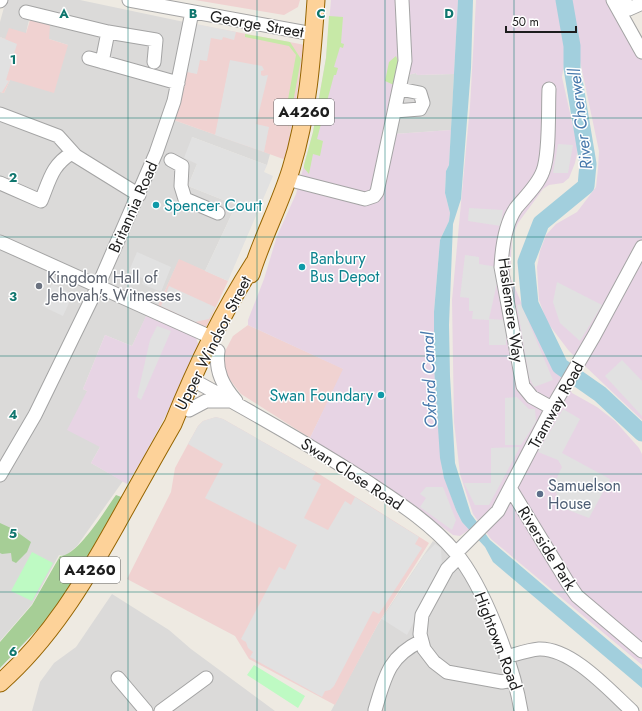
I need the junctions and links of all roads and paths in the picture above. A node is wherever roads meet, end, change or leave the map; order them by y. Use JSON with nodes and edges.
{"nodes":[{"id":1,"x":129,"y":0,"type":"edge"},
{"id":2,"x":316,"y":0,"type":"edge"},
{"id":3,"x":402,"y":0,"type":"edge"},
{"id":4,"x":614,"y":0,"type":"edge"},
{"id":5,"x":641,"y":0,"type":"edge"},
{"id":6,"x":627,"y":5,"type":"edge"},
{"id":7,"x":26,"y":12,"type":"dead end"},
{"id":8,"x":192,"y":12,"type":"junction"},
{"id":9,"x":108,"y":32,"type":"junction"},
{"id":10,"x":313,"y":34,"type":"junction"},
{"id":11,"x":642,"y":52,"type":"edge"},
{"id":12,"x":89,"y":58,"type":"dead end"},
{"id":13,"x":102,"y":62,"type":"junction"},
{"id":14,"x":154,"y":62,"type":"dead end"},
{"id":15,"x":178,"y":83,"type":"junction"},
{"id":16,"x":400,"y":89,"type":"junction"},
{"id":17,"x":549,"y":89,"type":"dead end"},
{"id":18,"x":395,"y":111,"type":"junction"},
{"id":19,"x":0,"y":114,"type":"edge"},
{"id":20,"x":72,"y":153,"type":"junction"},
{"id":21,"x":171,"y":160,"type":"dead end"},
{"id":22,"x":0,"y":183,"type":"edge"},
{"id":23,"x":286,"y":183,"type":"junction"},
{"id":24,"x":139,"y":195,"type":"junction"},
{"id":25,"x":218,"y":213,"type":"dead end"},
{"id":26,"x":0,"y":242,"type":"edge"},
{"id":27,"x":642,"y":247,"type":"edge"},
{"id":28,"x":98,"y":286,"type":"junction"},
{"id":29,"x":215,"y":344,"type":"junction"},
{"id":30,"x":197,"y":382,"type":"junction"},
{"id":31,"x":240,"y":406,"type":"junction"},
{"id":32,"x":552,"y":408,"type":"junction"},
{"id":33,"x":189,"y":410,"type":"junction"},
{"id":34,"x":173,"y":424,"type":"junction"},
{"id":35,"x":0,"y":475,"type":"edge"},
{"id":36,"x":510,"y":488,"type":"junction"},
{"id":37,"x":457,"y":555,"type":"junction"},
{"id":38,"x":422,"y":641,"type":"junction"},
{"id":39,"x":642,"y":651,"type":"edge"},
{"id":40,"x":506,"y":657,"type":"junction"},
{"id":41,"x":118,"y":678,"type":"dead end"},
{"id":42,"x":206,"y":678,"type":"dead end"},
{"id":43,"x":514,"y":680,"type":"junction"},
{"id":44,"x":0,"y":683,"type":"edge"},
{"id":45,"x":144,"y":709,"type":"edge"},
{"id":46,"x":375,"y":710,"type":"dead end"},
{"id":47,"x":161,"y":711,"type":"edge"},
{"id":48,"x":521,"y":711,"type":"edge"},
{"id":49,"x":632,"y":711,"type":"edge"}],
"edges":[{"from":1,"to":8,"type":"street","name":"George Street"},
{"from":2,"to":10,"type":"main road","number":"A4260"},
{"from":3,"to":16,"type":"street"},
{"from":4,"to":11,"type":"street"},
{"from":5,"to":6,"type":"street"},
{"from":7,"to":9,"type":"street"},
{"from":8,"to":10,"type":"street","name":"George Street"},
{"from":8,"to":15,"type":"street","name":"Britannia Road"},
{"from":9,"to":13,"type":"street"},
{"from":9,"to":14,"type":"street"},
{"from":10,"to":23,"type":"main road","number":"A4260"},
{"from":12,"to":13,"type":"street"},
{"from":13,"to":15,"type":"street"},
{"from":15,"to":24,"type":"street","name":"Britannia Road"},
{"from":16,"to":18,"type":"street"},
{"from":16,"to":18,"type":"street"},
{"from":17,"to":32,"type":"street","name":"Haslemere Way"},
{"from":18,"to":23,"type":"street"},
{"from":19,"to":20,"type":"street"},
{"from":20,"to":22,"type":"street"},
{"from":20,"to":24,"type":"street"},
{"from":21,"to":25,"type":"street"},
{"from":23,"to":29,"type":"main road","name":"Upper Windsor Street","number":"A4260"},
{"from":24,"to":28,"type":"street","name":"Britannia Road"},
{"from":26,"to":28,"type":"street"},
{"from":27,"to":32,"type":"street","name":"Tramway Road"},
{"from":28,"to":29,"type":"street"},
{"from":28,"to":35,"type":"street","name":"Britannia Road"},
{"from":29,"to":30,"type":"main road","name":"Upper Windsor Street","number":"A4260"},
{"from":29,"to":31,"type":"street","name":"Swan Close Road"},
{"from":30,"to":31,"type":"street","name":"Swan Close Road"},
{"from":30,"to":33,"type":"main road","name":"Upper Windsor Street","number":"A4260"},
{"from":30,"to":34,"type":"main road","name":"Upper Windsor Street","number":"A4260"},
{"from":31,"to":33,"type":"street","name":"Swan Close Road"},
{"from":31,"to":37,"type":"street","name":"Swan Close Road"},
{"from":32,"to":36,"type":"street","name":"Tramway Road"},
{"from":33,"to":34,"type":"main road","name":"Upper Windsor Street","number":"A4260"},
{"from":34,"to":44,"type":"main road","name":"Upper Windsor Street","number":"A4260"},
{"from":36,"to":37,"type":"street","name":"Tramway Road"},
{"from":36,"to":39,"type":"street","name":"Riverside Park"},
{"from":37,"to":38,"type":"street","name":"Tramway Road"},
{"from":37,"to":40,"type":"street","name":"Hightown Road"},
{"from":38,"to":43,"type":"street"},
{"from":38,"to":46,"type":"street"},
{"from":40,"to":43,"type":"street","name":"Hightown Road"},
{"from":40,"to":49,"type":"street"},
{"from":41,"to":45,"type":"street"},
{"from":42,"to":47,"type":"street"},
{"from":43,"to":48,"type":"street","name":"Hightown Road"}]}
